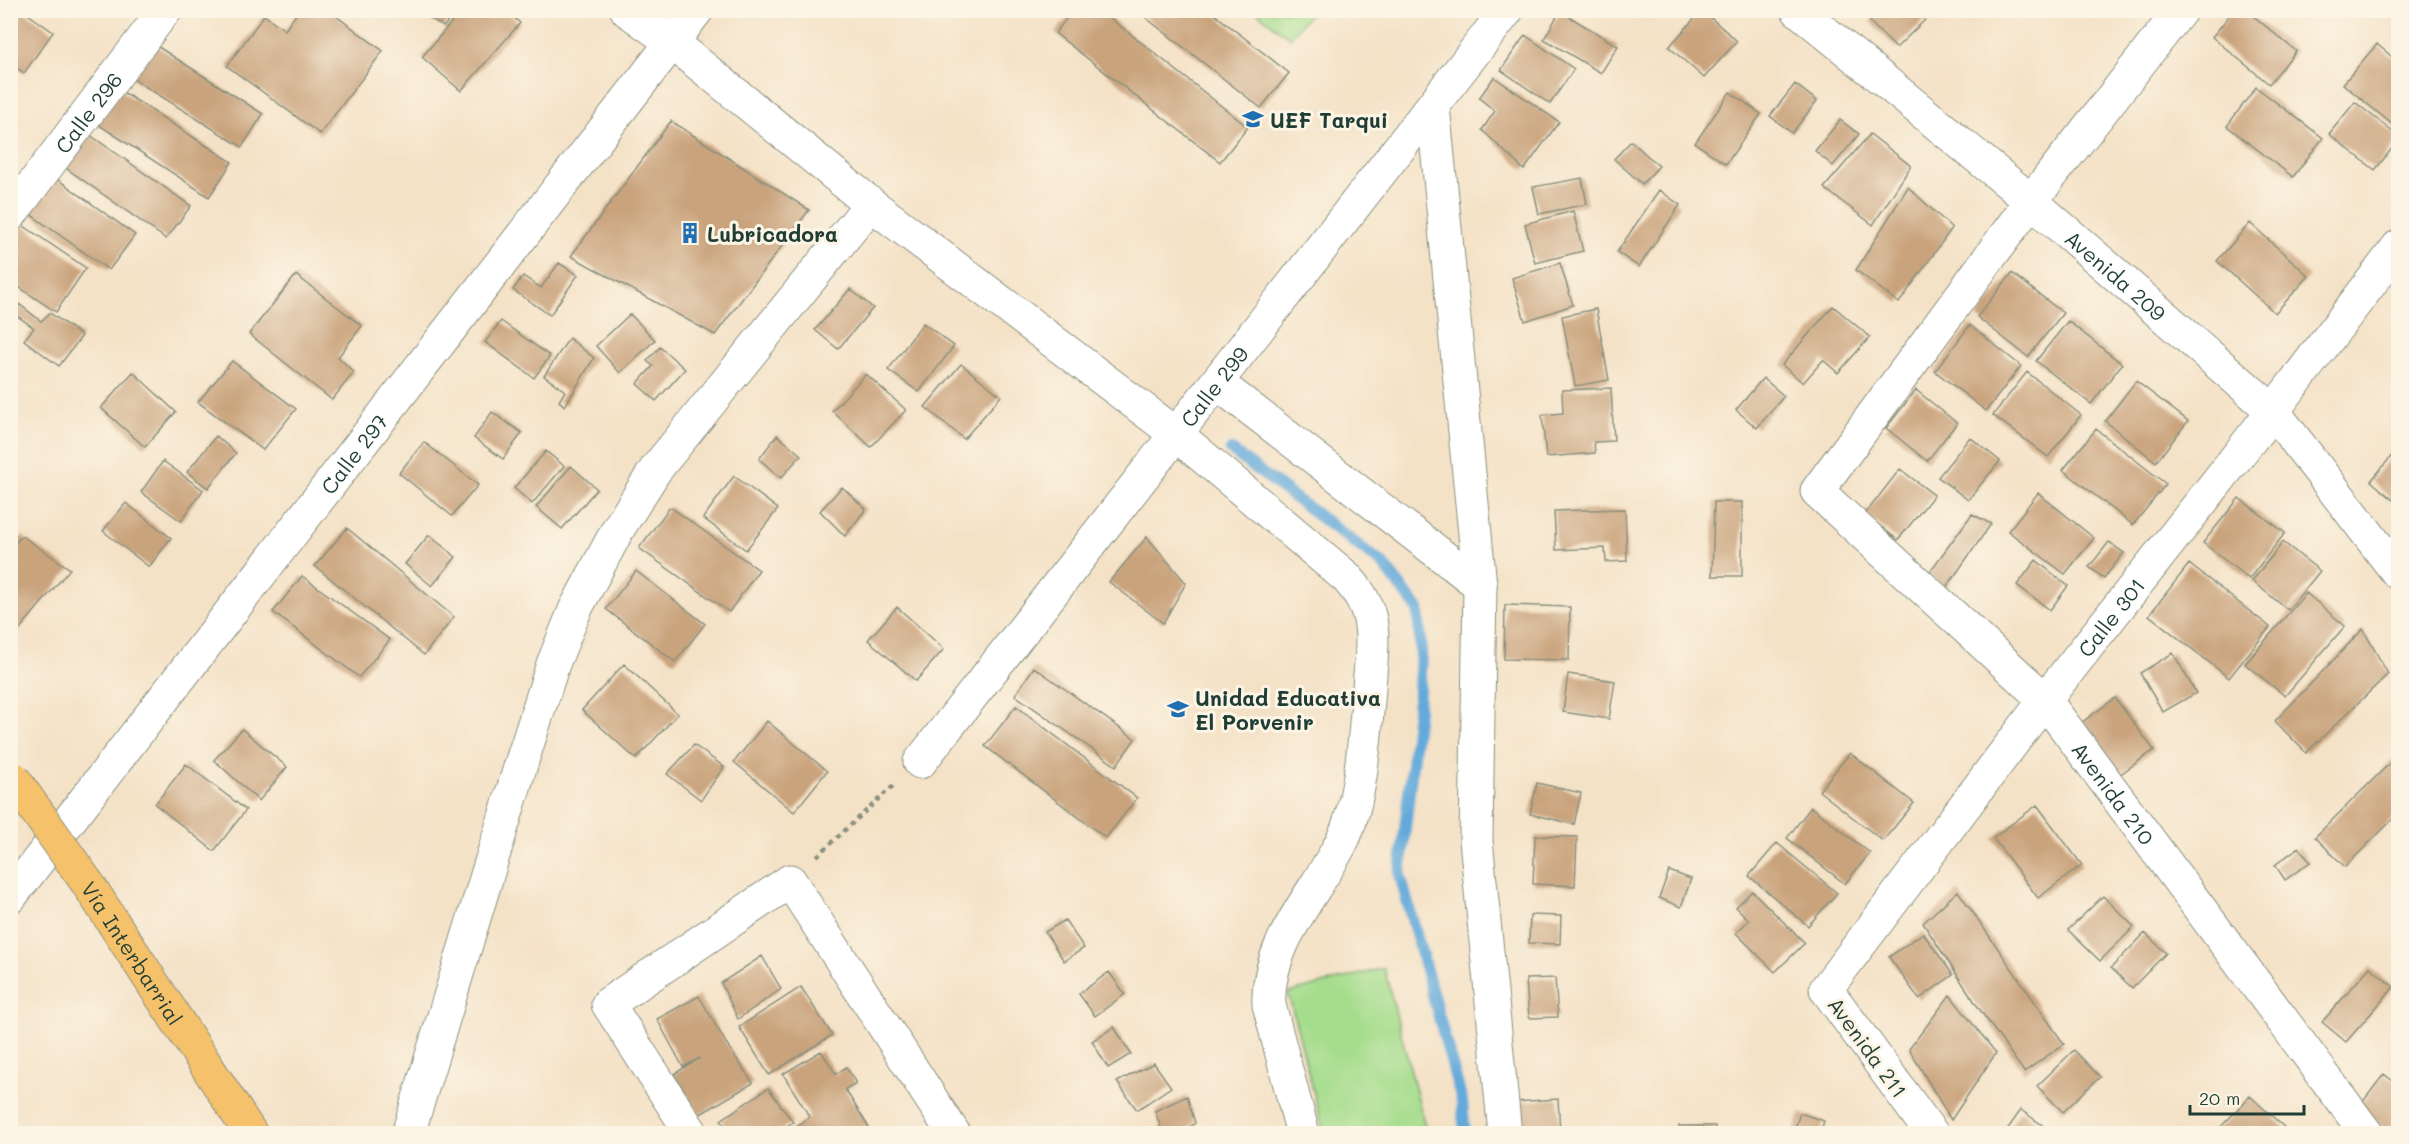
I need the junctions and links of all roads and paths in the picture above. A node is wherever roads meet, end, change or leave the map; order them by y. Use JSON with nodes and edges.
{"nodes":[{"id":1,"x":165,"y":10,"type":"edge"},
{"id":2,"x":627,"y":10,"type":"edge"},
{"id":3,"x":697,"y":10,"type":"edge"},
{"id":4,"x":1507,"y":10,"type":"edge"},
{"id":5,"x":1798,"y":10,"type":"edge"},
{"id":6,"x":2181,"y":10,"type":"edge"},
{"id":7,"x":673,"y":43,"type":"junction"},
{"id":8,"x":1433,"y":106,"type":"junction"},
{"id":9,"x":2031,"y":201,"type":"junction"},
{"id":10,"x":871,"y":204,"type":"junction"},
{"id":11,"x":10,"y":215,"type":"edge"},
{"id":12,"x":2398,"y":247,"type":"edge"},
{"id":13,"x":1217,"y":383,"type":"junction"},
{"id":14,"x":2273,"y":411,"type":"junction"},
{"id":15,"x":1176,"y":434,"type":"junction"},
{"id":16,"x":2398,"y":573,"type":"edge"},
{"id":17,"x":1480,"y":585,"type":"junction"},
{"id":18,"x":2045,"y":700,"type":"junction"},
{"id":19,"x":920,"y":762,"type":"joint"},
{"id":20,"x":12,"y":776,"type":"edge"},
{"id":21,"x":790,"y":881,"type":"junction"},
{"id":22,"x":10,"y":897,"type":"edge"},
{"id":23,"x":1826,"y":989,"type":"joint"},
{"id":24,"x":251,"y":1134,"type":"edge"},
{"id":25,"x":408,"y":1134,"type":"edge"},
{"id":26,"x":692,"y":1134,"type":"edge"},
{"id":27,"x":954,"y":1134,"type":"edge"},
{"id":28,"x":1304,"y":1134,"type":"edge"},
{"id":29,"x":1504,"y":1134,"type":"edge"},
{"id":30,"x":1932,"y":1134,"type":"edge"},
{"id":31,"x":2367,"y":1134,"type":"edge"}],
"edges":[{"from":1,"to":11,"type":"street","name":"Calle 296"},
{"from":2,"to":7,"type":"street"},
{"from":3,"to":7,"type":"street","name":"Calle 297"},
{"from":4,"to":8,"type":"street","name":"Calle 299"},
{"from":5,"to":9,"type":"street","name":"Avenida 209"},
{"from":6,"to":9,"type":"street"},
{"from":7,"to":10,"type":"street"},
{"from":7,"to":22,"type":"street","name":"Calle 297"},
{"from":8,"to":13,"type":"street","name":"Calle 299"},
{"from":8,"to":17,"type":"street"},
{"from":9,"to":14,"type":"street","name":"Avenida 209"},
{"from":9,"to":18,"type":"street","name":"Avenida 210"},
{"from":10,"to":15,"type":"street"},
{"from":10,"to":25,"type":"street"},
{"from":12,"to":14,"type":"street","name":"Calle 301"},
{"from":13,"to":15,"type":"street","name":"Calle 299"},
{"from":13,"to":17,"type":"street"},
{"from":14,"to":16,"type":"street","name":"Avenida 209"},
{"from":14,"to":18,"type":"street","name":"Calle 301"},
{"from":15,"to":19,"type":"street","name":"Calle 299"},
{"from":15,"to":28,"type":"street"},
{"from":17,"to":29,"type":"street"},
{"from":18,"to":23,"type":"street","name":"Calle 301"},
{"from":18,"to":31,"type":"street","name":"Avenida 210"},
{"from":19,"to":21,"type":"path"},
{"from":20,"to":24,"type":"main road","name":"Vía Interbarrial","bridge":true},
{"from":21,"to":26,"type":"street"},
{"from":21,"to":27,"type":"street"},
{"from":23,"to":30,"type":"street","name":"Avenida 211"}]}
